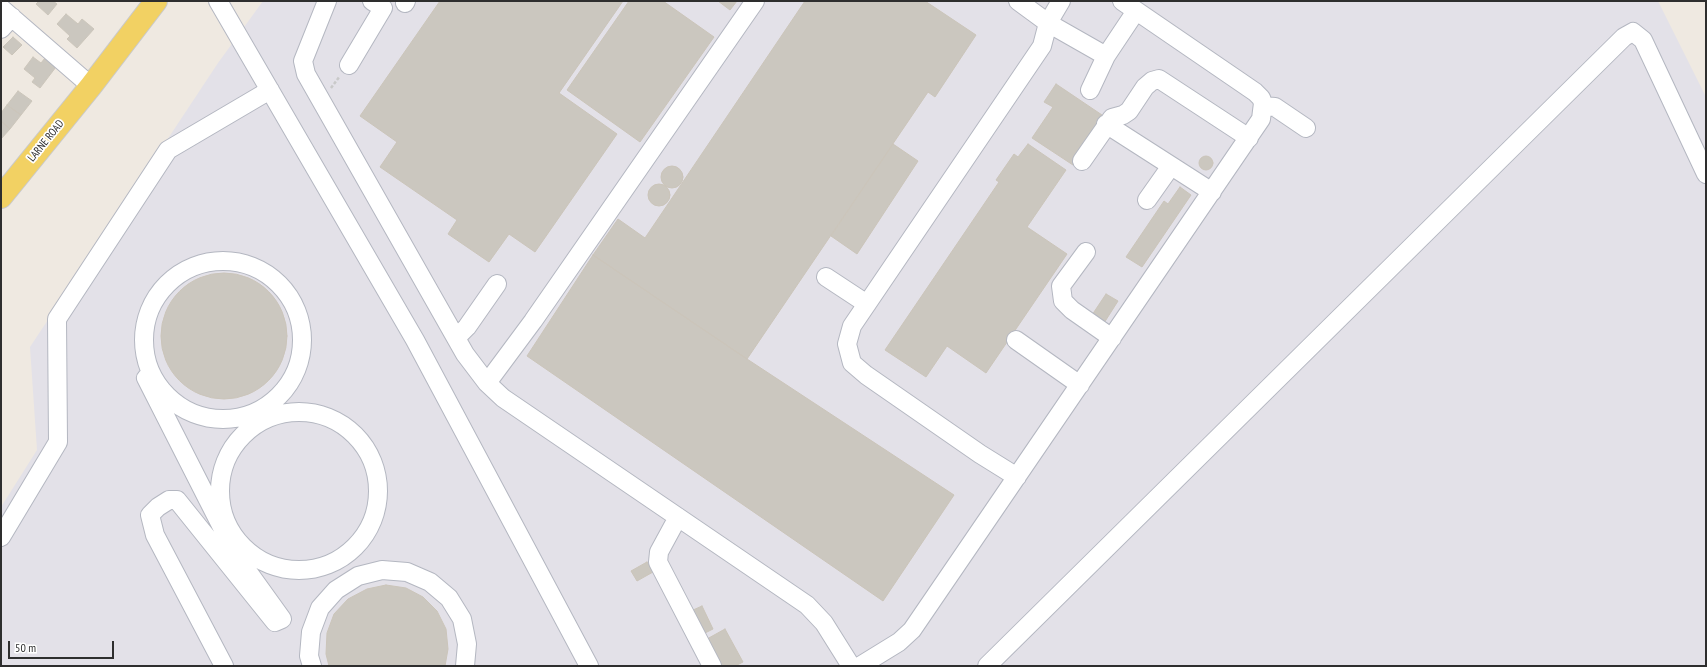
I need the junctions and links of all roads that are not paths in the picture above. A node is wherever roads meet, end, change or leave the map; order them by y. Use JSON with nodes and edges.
{"nodes":[{"id":1,"x":156,"y":1,"type":"edge"},
{"id":2,"x":218,"y":1,"type":"edge"},
{"id":3,"x":328,"y":1,"type":"edge"},
{"id":4,"x":372,"y":1,"type":"edge"},
{"id":5,"x":755,"y":1,"type":"edge"},
{"id":6,"x":1018,"y":1,"type":"edge"},
{"id":7,"x":1061,"y":1,"type":"edge"},
{"id":8,"x":1129,"y":6,"type":"edge"},
{"id":9,"x":5,"y":18,"type":"edge"},
{"id":10,"x":1048,"y":23,"type":"junction"},
{"id":11,"x":1106,"y":56,"type":"junction"},
{"id":12,"x":349,"y":65,"type":"road end"},
{"id":13,"x":91,"y":86,"type":"junction"},
{"id":14,"x":270,"y":90,"type":"junction"},
{"id":15,"x":1090,"y":90,"type":"dead end"},
{"id":16,"x":1263,"y":106,"type":"junction"},
{"id":17,"x":1106,"y":124,"type":"junction"},
{"id":18,"x":1306,"y":128,"type":"dead end"},
{"id":19,"x":1249,"y":138,"type":"junction"},
{"id":20,"x":1082,"y":161,"type":"dead end"},
{"id":21,"x":1171,"y":166,"type":"junction"},
{"id":22,"x":1706,"y":174,"type":"edge"},
{"id":23,"x":1212,"y":192,"type":"junction"},
{"id":24,"x":1,"y":197,"type":"edge"},
{"id":25,"x":1147,"y":200,"type":"dead end"},
{"id":26,"x":1086,"y":252,"type":"dead end"},
{"id":27,"x":826,"y":277,"type":"dead end"},
{"id":28,"x":497,"y":284,"type":"dead end"},
{"id":29,"x":867,"y":304,"type":"junction"},
{"id":30,"x":456,"y":338,"type":"junction"},
{"id":31,"x":1112,"y":338,"type":"junction"},
{"id":32,"x":1016,"y":340,"type":"dead end"},
{"id":33,"x":151,"y":373,"type":"junction"},
{"id":34,"x":487,"y":383,"type":"junction"},
{"id":35,"x":1080,"y":385,"type":"junction"},
{"id":36,"x":269,"y":412,"type":"junction"},
{"id":37,"x":1017,"y":477,"type":"junction"},
{"id":38,"x":678,"y":517,"type":"junction"},
{"id":39,"x":225,"y":526,"type":"junction"},
{"id":40,"x":1,"y":537,"type":"edge"},
{"id":41,"x":319,"y":568,"type":"junction"},
{"id":42,"x":336,"y":590,"type":"junction"},
{"id":43,"x":224,"y":666,"type":"edge"},
{"id":44,"x":312,"y":666,"type":"edge"},
{"id":45,"x":465,"y":666,"type":"edge"},
{"id":46,"x":589,"y":666,"type":"edge"},
{"id":47,"x":712,"y":666,"type":"edge"},
{"id":48,"x":851,"y":666,"type":"edge"},
{"id":49,"x":860,"y":666,"type":"edge"},
{"id":50,"x":987,"y":666,"type":"edge"}],
"edges":[{"from":1,"to":13,"type":"main road","name":"LARNE ROAD"},
{"from":2,"to":14,"type":"street"},
{"from":3,"to":30,"type":"street"},
{"from":4,"to":12,"type":"street"},
{"from":5,"to":34,"type":"street"},
{"from":6,"to":10,"type":"street"},
{"from":7,"to":10,"type":"street"},
{"from":8,"to":11,"type":"street"},
{"from":8,"to":16,"type":"street"},
{"from":9,"to":13,"type":"street"},
{"from":10,"to":11,"type":"street"},
{"from":10,"to":29,"type":"street"},
{"from":11,"to":15,"type":"street"},
{"from":13,"to":24,"type":"main road","name":"LARNE ROAD"},
{"from":14,"to":40,"type":"street"},
{"from":14,"to":46,"type":"street"},
{"from":16,"to":18,"type":"street"},
{"from":16,"to":19,"type":"street"},
{"from":17,"to":19,"type":"street"},
{"from":17,"to":20,"type":"street"},
{"from":17,"to":21,"type":"street"},
{"from":19,"to":23,"type":"street"},
{"from":21,"to":23,"type":"street"},
{"from":21,"to":25,"type":"street"},
{"from":22,"to":50,"type":"street"},
{"from":23,"to":31,"type":"street"},
{"from":26,"to":31,"type":"street"},
{"from":27,"to":29,"type":"street"},
{"from":28,"to":30,"type":"street"},
{"from":29,"to":37,"type":"street"},
{"from":30,"to":34,"type":"street"},
{"from":31,"to":35,"type":"street"},
{"from":32,"to":35,"type":"street"},
{"from":33,"to":36,"type":"street"},
{"from":33,"to":36,"type":"street"},
{"from":33,"to":39,"type":"street"},
{"from":34,"to":38,"type":"street"},
{"from":35,"to":37,"type":"street"},
{"from":36,"to":39,"type":"street"},
{"from":36,"to":41,"type":"street"},
{"from":37,"to":49,"type":"street"},
{"from":38,"to":47,"type":"street"},
{"from":38,"to":48,"type":"street"},
{"from":39,"to":41,"type":"street"},
{"from":39,"to":43,"type":"street"},
{"from":41,"to":42,"type":"street"},
{"from":42,"to":44,"type":"street"},
{"from":42,"to":45,"type":"street"}]}
